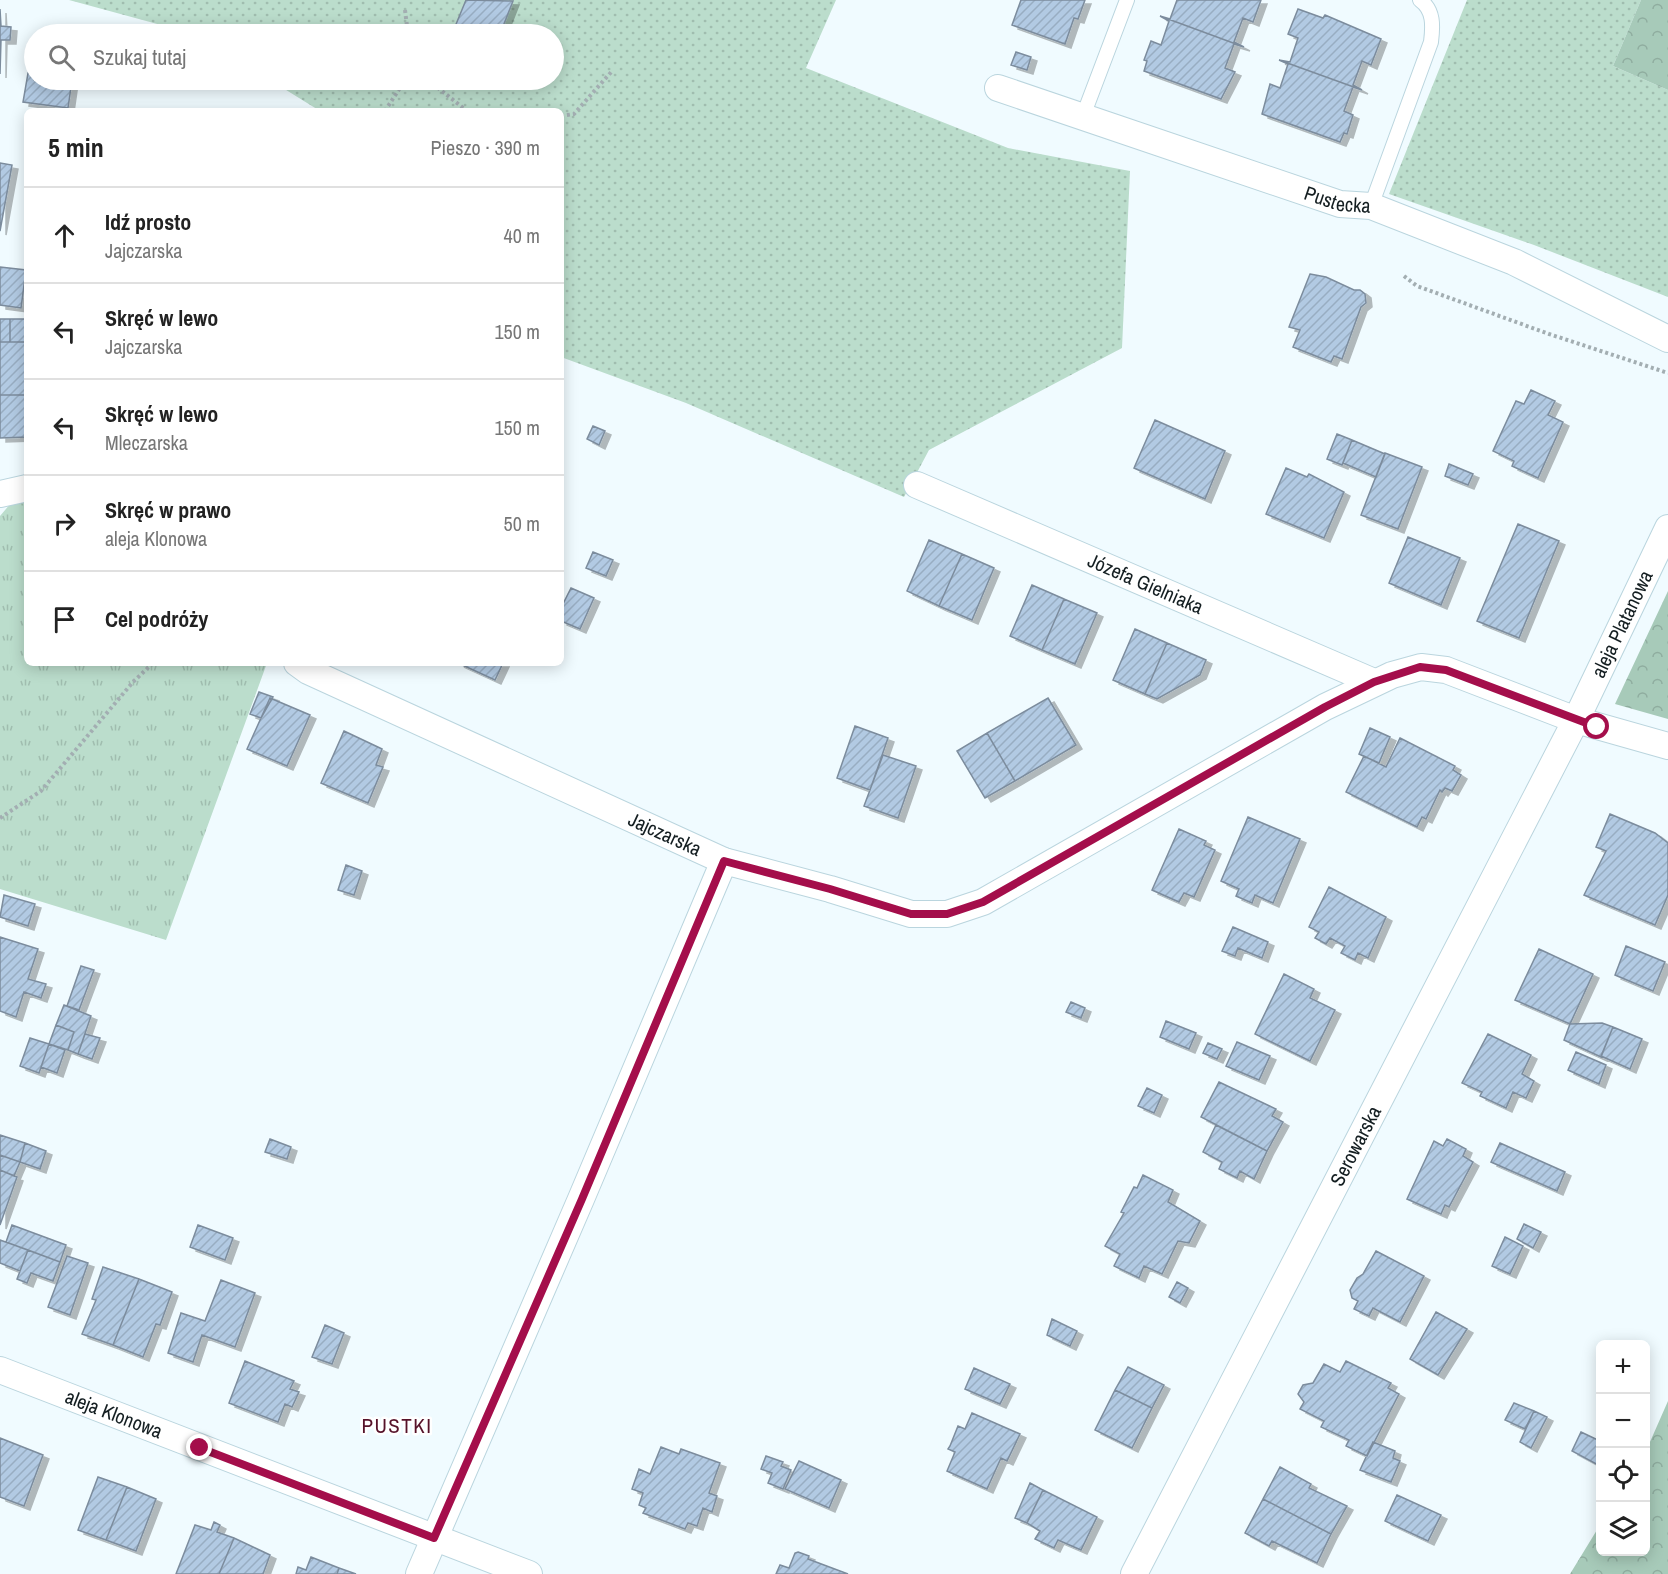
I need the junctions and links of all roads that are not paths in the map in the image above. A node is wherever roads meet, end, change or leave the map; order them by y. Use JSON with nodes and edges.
{"nodes":[{"id":1,"x":1127,"y":0,"type":"edge"},
{"id":2,"x":1420,"y":0,"type":"edge"},
{"id":3,"x":998,"y":88,"type":"dead end"},
{"id":4,"x":1083,"y":116,"type":"junction"},
{"id":5,"x":1371,"y":206,"type":"junction"},
{"id":6,"x":1668,"y":339,"type":"edge"},
{"id":7,"x":917,"y":485,"type":"dead end"},
{"id":8,"x":24,"y":489,"type":"edge"},
{"id":9,"x":0,"y":494,"type":"edge"},
{"id":10,"x":1668,"y":528,"type":"edge"},
{"id":11,"x":301,"y":666,"type":"edge"},
{"id":12,"x":1374,"y":682,"type":"junction"},
{"id":13,"x":1576,"y":720,"type":"junction"},
{"id":14,"x":1668,"y":746,"type":"edge"},
{"id":15,"x":724,"y":861,"type":"junction"},
{"id":16,"x":0,"y":1370,"type":"edge"},
{"id":17,"x":434,"y":1538,"type":"junction"},
{"id":18,"x":419,"y":1574,"type":"edge"},
{"id":19,"x":529,"y":1574,"type":"edge"},
{"id":20,"x":1134,"y":1574,"type":"edge"}],
"edges":[{"from":1,"to":4,"type":"lane"},
{"from":2,"to":5,"type":"lane"},
{"from":3,"to":4,"type":"street","name":"Pustecka"},
{"from":4,"to":5,"type":"street","name":"Pustecka"},
{"from":5,"to":6,"type":"street","name":"Pustecka"},
{"from":7,"to":12,"type":"street","name":"Józefa Gielniaka"},
{"from":8,"to":9,"type":"street"},
{"from":10,"to":13,"type":"street","name":"aleja Platanowa"},
{"from":11,"to":15,"type":"street","name":"Jajczarska"},
{"from":12,"to":13,"type":"street","name":"Jajczarska"},
{"from":12,"to":15,"type":"street","name":"Jajczarska"},
{"from":13,"to":14,"type":"street","name":"Jajczarska"},
{"from":13,"to":20,"type":"street","name":"Serowarska"},
{"from":15,"to":17,"type":"street"},
{"from":16,"to":17,"type":"street","name":"aleja Klonowa"},
{"from":17,"to":18,"type":"street"},
{"from":17,"to":19,"type":"street","name":"aleja Klonowa"}]}
